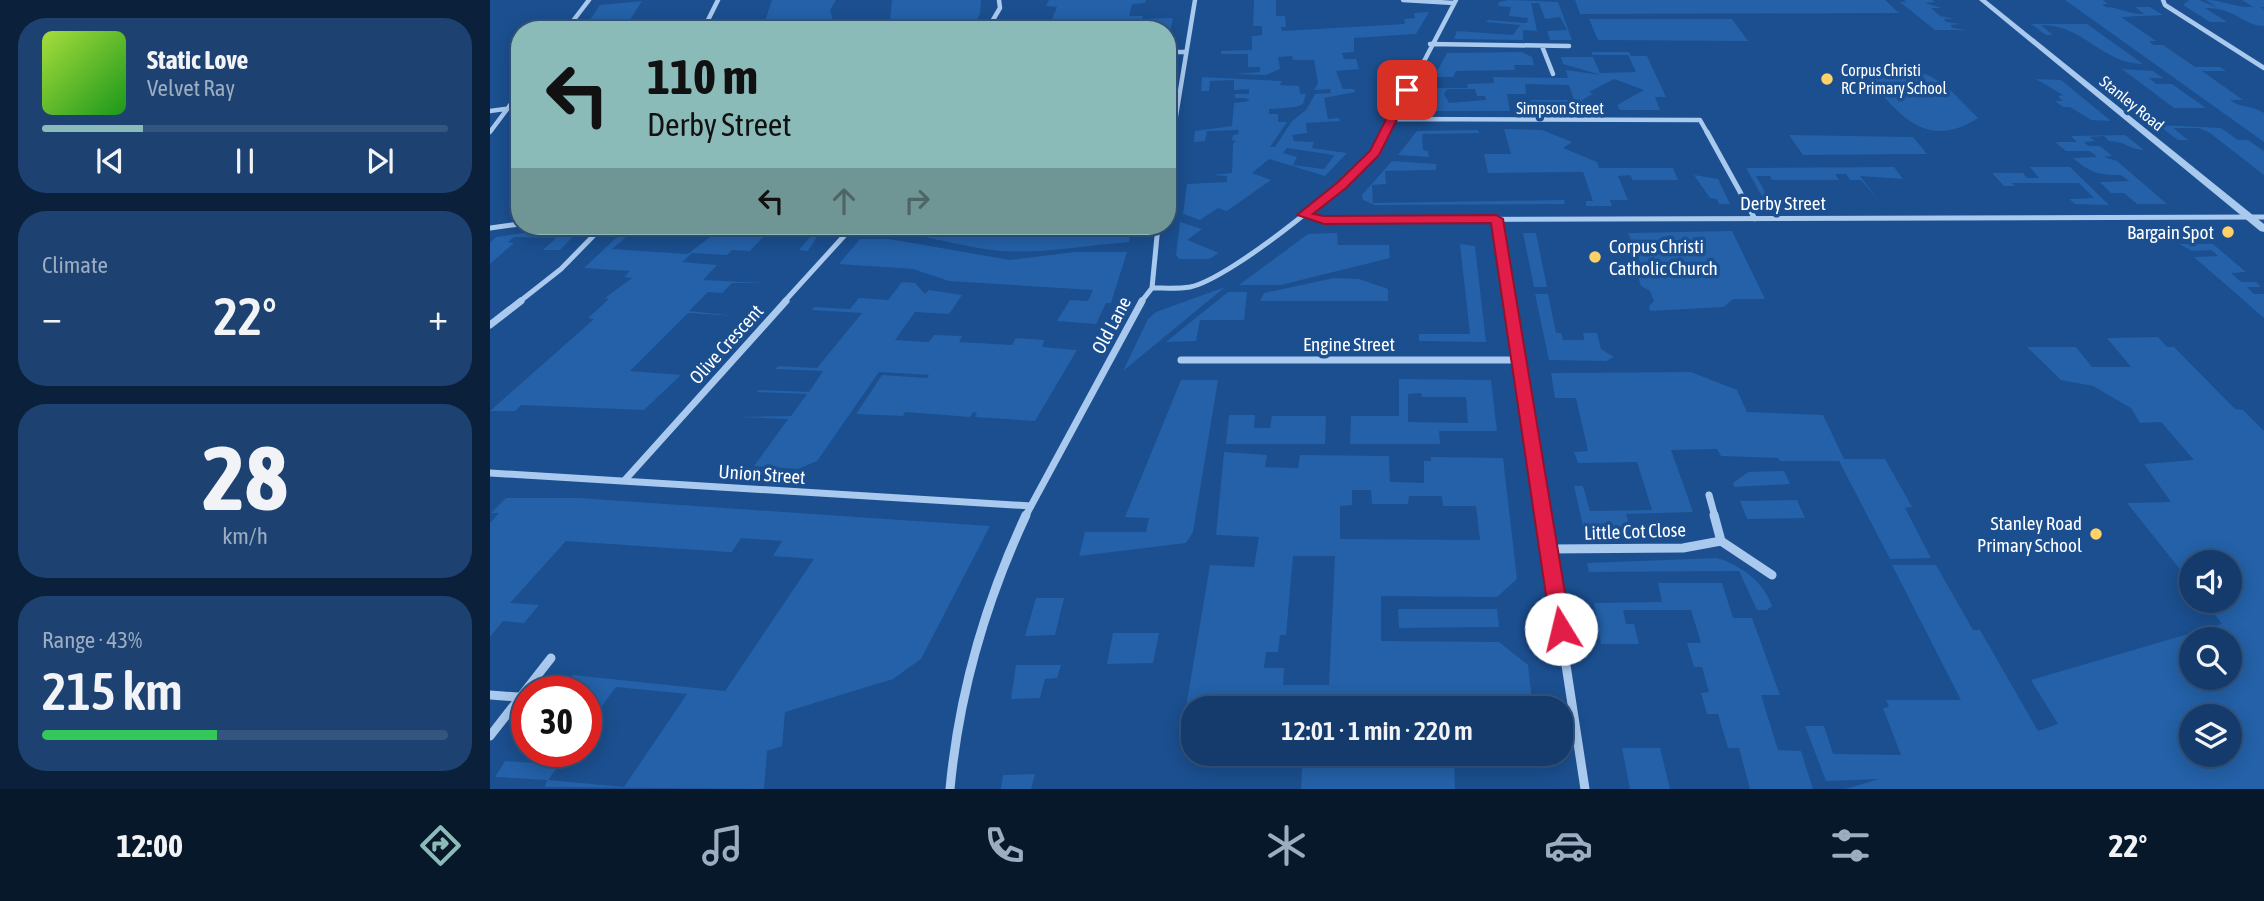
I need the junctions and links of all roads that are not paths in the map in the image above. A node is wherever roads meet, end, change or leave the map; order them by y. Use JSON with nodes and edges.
{"nodes":[{"id":1,"x":589,"y":0,"type":"edge"},
{"id":2,"x":718,"y":0,"type":"edge"},
{"id":3,"x":999,"y":0,"type":"edge"},
{"id":4,"x":1195,"y":0,"type":"edge"},
{"id":5,"x":1403,"y":0,"type":"edge"},
{"id":6,"x":1982,"y":0,"type":"edge"},
{"id":7,"x":2163,"y":0,"type":"edge"},
{"id":8,"x":1455,"y":2,"type":"edge"},
{"id":9,"x":573,"y":21,"type":"edge"},
{"id":10,"x":708,"y":21,"type":"edge"},
{"id":11,"x":992,"y":21,"type":"edge"},
{"id":12,"x":1430,"y":44,"type":"junction"},
{"id":13,"x":1542,"y":46,"type":"junction"},
{"id":14,"x":1569,"y":46,"type":"dead end"},
{"id":15,"x":1176,"y":52,"type":"edge"},
{"id":16,"x":1185,"y":52,"type":"junction"},
{"id":17,"x":2264,"y":68,"type":"edge"},
{"id":18,"x":1553,"y":74,"type":"dead end"},
{"id":19,"x":511,"y":104,"type":"edge"},
{"id":20,"x":508,"y":108,"type":"junction"},
{"id":21,"x":511,"y":108,"type":"edge"},
{"id":22,"x":490,"y":111,"type":"edge"},
{"id":23,"x":1176,"y":112,"type":"edge"},
{"id":24,"x":1392,"y":119,"type":"junction"},
{"id":25,"x":490,"y":132,"type":"edge"},
{"id":26,"x":1303,"y":215,"type":"junction"},
{"id":27,"x":2250,"y":217,"type":"junction"},
{"id":28,"x":2264,"y":217,"type":"edge"},
{"id":29,"x":1496,"y":219,"type":"junction"},
{"id":30,"x":1755,"y":219,"type":"junction"},
{"id":31,"x":511,"y":225,"type":"edge"},
{"id":32,"x":490,"y":228,"type":"edge"},
{"id":33,"x":2264,"y":229,"type":"edge"},
{"id":34,"x":594,"y":235,"type":"edge"},
{"id":35,"x":844,"y":235,"type":"edge"},
{"id":36,"x":1157,"y":235,"type":"edge"},
{"id":37,"x":1153,"y":288,"type":"junction"},
{"id":38,"x":490,"y":326,"type":"edge"},
{"id":39,"x":1181,"y":360,"type":"dead end"},
{"id":40,"x":1518,"y":360,"type":"junction"},
{"id":41,"x":490,"y":473,"type":"edge"},
{"id":42,"x":624,"y":481,"type":"junction"},
{"id":43,"x":1709,"y":495,"type":"dead end"},
{"id":44,"x":1031,"y":506,"type":"junction"},
{"id":45,"x":1721,"y":541,"type":"junction"},
{"id":46,"x":1549,"y":549,"type":"junction"},
{"id":47,"x":1772,"y":575,"type":"dead end"},
{"id":48,"x":551,"y":658,"type":"dead end"},
{"id":49,"x":536,"y":676,"type":"edge"},
{"id":50,"x":490,"y":695,"type":"edge"},
{"id":51,"x":511,"y":696,"type":"edge"},
{"id":52,"x":511,"y":707,"type":"edge"},
{"id":53,"x":490,"y":736,"type":"edge"},
{"id":54,"x":950,"y":789,"type":"edge"},
{"id":55,"x":1585,"y":789,"type":"edge"}],
"edges":[{"from":1,"to":9,"type":"street"},
{"from":2,"to":10,"type":"street"},
{"from":3,"to":11,"type":"street"},
{"from":4,"to":16,"type":"street"},
{"from":5,"to":8,"type":"street"},
{"from":6,"to":27,"type":"street","name":"Stanley Road"},
{"from":7,"to":17,"type":"street"},
{"from":8,"to":12,"type":"street","name":"Old Lane"},
{"from":12,"to":13,"type":"street"},
{"from":12,"to":24,"type":"street","name":"Old Lane"},
{"from":13,"to":14,"type":"street"},
{"from":13,"to":18,"type":"street"},
{"from":15,"to":16,"type":"street"},
{"from":16,"to":23,"type":"street"},
{"from":19,"to":20,"type":"street"},
{"from":20,"to":21,"type":"street"},
{"from":20,"to":22,"type":"street"},
{"from":20,"to":25,"type":"street"},
{"from":24,"to":26,"type":"street","name":"Old Lane"},
{"from":24,"to":30,"type":"street","name":"Simpson Street"},
{"from":26,"to":29,"type":"street","name":"Derby Street"},
{"from":26,"to":37,"type":"street","name":"Old Lane"},
{"from":27,"to":28,"type":"street","name":"Derby Street"},
{"from":27,"to":30,"type":"street","name":"Derby Street"},
{"from":27,"to":33,"type":"street","name":"Stanley Road"},
{"from":29,"to":30,"type":"street","name":"Derby Street"},
{"from":29,"to":40,"type":"street"},
{"from":31,"to":32,"type":"street"},
{"from":34,"to":38,"type":"street"},
{"from":35,"to":42,"type":"street","name":"Olive Crescent"},
{"from":36,"to":37,"type":"street"},
{"from":37,"to":44,"type":"street","name":"Old Lane"},
{"from":39,"to":40,"type":"street","name":"Engine Street"},
{"from":40,"to":46,"type":"street"},
{"from":41,"to":42,"type":"street","name":"Union Street"},
{"from":42,"to":44,"type":"street","name":"Union Street"},
{"from":43,"to":45,"type":"street","name":"Little Cot Close"},
{"from":44,"to":54,"type":"street","name":"Old Lane"},
{"from":45,"to":46,"type":"street","name":"Little Cot Close"},
{"from":45,"to":47,"type":"street"},
{"from":46,"to":55,"type":"street"},
{"from":48,"to":49,"type":"street"},
{"from":50,"to":51,"type":"street"},
{"from":52,"to":53,"type":"street"}]}
